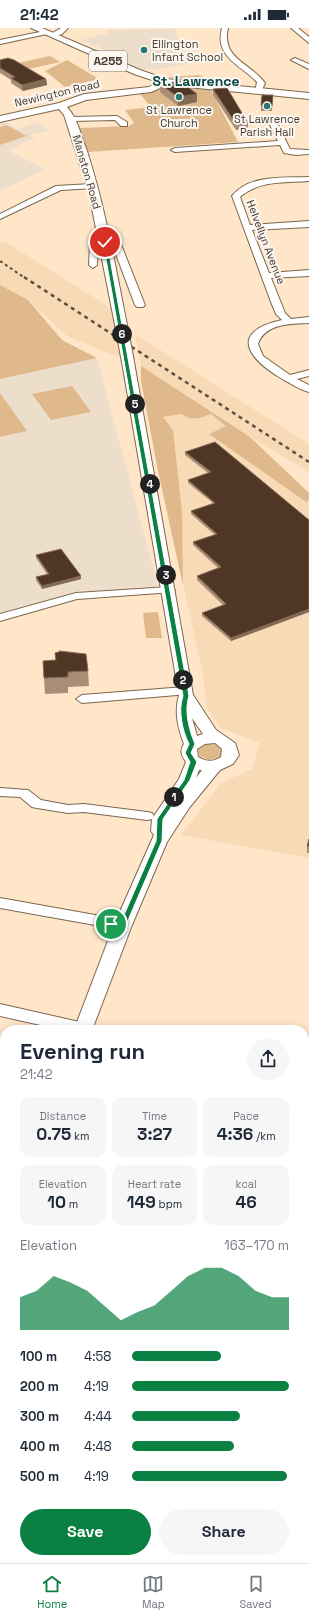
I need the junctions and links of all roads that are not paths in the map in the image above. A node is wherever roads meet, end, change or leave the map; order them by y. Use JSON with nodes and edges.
{"nodes":[{"id":1,"x":35,"y":28,"type":"edge"},
{"id":2,"x":65,"y":28,"type":"edge"},
{"id":3,"x":225,"y":28,"type":"edge"},
{"id":4,"x":294,"y":28,"type":"edge"},
{"id":5,"x":49,"y":34,"type":"junction"},
{"id":6,"x":309,"y":41,"type":"edge"},
{"id":7,"x":0,"y":42,"type":"edge"},
{"id":8,"x":295,"y":60,"type":"dead end"},
{"id":9,"x":309,"y":67,"type":"edge"},
{"id":10,"x":166,"y":82,"type":"junction"},
{"id":11,"x":258,"y":90,"type":"junction"},
{"id":12,"x":309,"y":96,"type":"edge"},
{"id":13,"x":61,"y":106,"type":"junction"},
{"id":14,"x":72,"y":119,"type":"junction"},
{"id":15,"x":0,"y":120,"type":"edge"},
{"id":16,"x":124,"y":124,"type":"dead end"},
{"id":17,"x":286,"y":126,"type":"dead end"},
{"id":18,"x":282,"y":143,"type":"junction"},
{"id":19,"x":175,"y":150,"type":"dead end"},
{"id":20,"x":309,"y":152,"type":"edge"},
{"id":21,"x":309,"y":179,"type":"edge"},
{"id":22,"x":92,"y":186,"type":"junction"},
{"id":23,"x":0,"y":216,"type":"edge"},
{"id":24,"x":309,"y":224,"type":"edge"},
{"id":25,"x":247,"y":228,"type":"junction"},
{"id":26,"x":105,"y":242,"type":"junction"},
{"id":27,"x":93,"y":265,"type":"dead end"},
{"id":28,"x":309,"y":273,"type":"edge"},
{"id":29,"x":266,"y":276,"type":"junction"},
{"id":30,"x":140,"y":305,"type":"dead end"},
{"id":31,"x":309,"y":320,"type":"edge"},
{"id":32,"x":288,"y":321,"type":"junction"},
{"id":33,"x":309,"y":374,"type":"edge"},
{"id":34,"x":289,"y":378,"type":"junction"},
{"id":35,"x":309,"y":389,"type":"edge"},
{"id":36,"x":168,"y":590,"type":"junction"},
{"id":37,"x":0,"y":618,"type":"edge"},
{"id":38,"x":186,"y":693,"type":"junction"},
{"id":39,"x":82,"y":699,"type":"dead end"},
{"id":40,"x":215,"y":738,"type":"junction"},
{"id":41,"x":192,"y":744,"type":"junction"},
{"id":42,"x":194,"y":762,"type":"junction"},
{"id":43,"x":214,"y":766,"type":"junction"},
{"id":44,"x":0,"y":792,"type":"edge"},
{"id":45,"x":147,"y":816,"type":"dead end"},
{"id":46,"x":159,"y":841,"type":"junction"},
{"id":47,"x":0,"y":903,"type":"edge"},
{"id":48,"x":123,"y":925,"type":"junction"},
{"id":49,"x":0,"y":1010,"type":"edge"},
{"id":50,"x":66,"y":1025,"type":"edge"},
{"id":51,"x":85,"y":1025,"type":"edge"}],
"edges":[{"from":1,"to":5,"type":"main road","number":"A255"},
{"from":2,"to":5,"type":"street"},
{"from":3,"to":11,"type":"street"},
{"from":4,"to":6,"type":"street"},
{"from":5,"to":7,"type":"street"},
{"from":5,"to":10,"type":"main road","number":"A255"},
{"from":8,"to":9,"type":"street"},
{"from":10,"to":11,"type":"main road","number":"A255"},
{"from":10,"to":13,"type":"main road","name":"Newington Road"},
{"from":11,"to":12,"type":"main road","number":"A255"},
{"from":13,"to":14,"type":"main road","name":"Manston Road"},
{"from":13,"to":15,"type":"main road","name":"Newington Road"},
{"from":14,"to":16,"type":"street"},
{"from":14,"to":22,"type":"main road","name":"Manston Road"},
{"from":17,"to":18,"type":"street"},
{"from":18,"to":19,"type":"street"},
{"from":18,"to":20,"type":"street"},
{"from":21,"to":25,"type":"street","name":"Helvellyn Avenue"},
{"from":22,"to":23,"type":"street"},
{"from":22,"to":26,"type":"main road","name":"Manston Road"},
{"from":24,"to":25,"type":"street"},
{"from":25,"to":29,"type":"street","name":"Helvellyn Avenue"},
{"from":26,"to":27,"type":"street"},
{"from":26,"to":30,"type":"street"},
{"from":26,"to":36,"type":"main road","name":"Manston Road","bridge":true},
{"from":28,"to":29,"type":"street"},
{"from":29,"to":32,"type":"street","name":"Helvellyn Avenue"},
{"from":31,"to":32,"type":"street"},
{"from":32,"to":34,"type":"street"},
{"from":33,"to":34,"type":"street"},
{"from":34,"to":35,"type":"street"},
{"from":36,"to":37,"type":"street"},
{"from":36,"to":38,"type":"main road","name":"Manston Road"},
{"from":38,"to":39,"type":"street"},
{"from":38,"to":40,"type":"main road","name":"Manston Road"},
{"from":38,"to":41,"type":"main road","name":"Manston Road"},
{"from":40,"to":41,"type":"main road"},
{"from":40,"to":43,"type":"main road","name":"Manston Road"},
{"from":41,"to":42,"type":"main road","name":"Manston Road"},
{"from":42,"to":43,"type":"main road"},
{"from":42,"to":46,"type":"main road","name":"Manston Road"},
{"from":43,"to":46,"type":"main road","name":"Manston Road"},
{"from":44,"to":45,"type":"street"},
{"from":46,"to":48,"type":"main road","name":"Manston Road"},
{"from":47,"to":48,"type":"street"},
{"from":48,"to":51,"type":"main road","name":"Manston Road"},
{"from":49,"to":50,"type":"street"}]}
